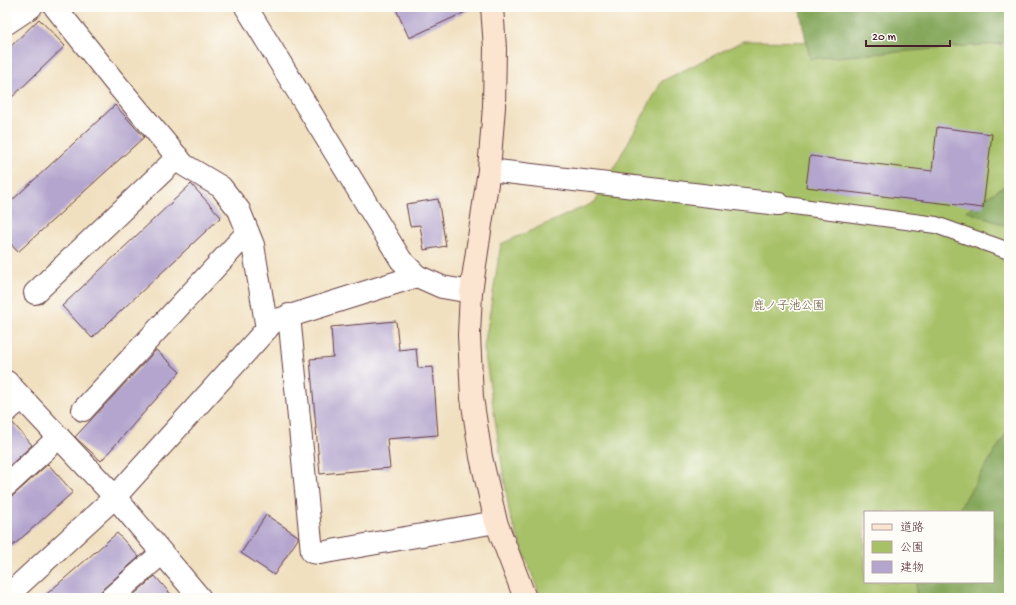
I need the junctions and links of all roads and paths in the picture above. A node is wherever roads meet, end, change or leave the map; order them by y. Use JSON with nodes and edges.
{"nodes":[{"id":1,"x":32,"y":7,"type":"edge"},
{"id":2,"x":55,"y":7,"type":"edge"},
{"id":3,"x":246,"y":7,"type":"edge"},
{"id":4,"x":492,"y":7,"type":"edge"},
{"id":5,"x":7,"y":23,"type":"edge"},
{"id":6,"x":178,"y":157,"type":"junction"},
{"id":7,"x":489,"y":170,"type":"junction"},
{"id":8,"x":779,"y":204,"type":"joint"},
{"id":9,"x":248,"y":232,"type":"junction"},
{"id":10,"x":1009,"y":251,"type":"edge"},
{"id":11,"x":417,"y":276,"type":"junction"},
{"id":12,"x":471,"y":292,"type":"junction"},
{"id":13,"x":35,"y":294,"type":"dead end"},
{"id":14,"x":289,"y":315,"type":"junction"},
{"id":15,"x":267,"y":329,"type":"junction"},
{"id":16,"x":7,"y":382,"type":"edge"},
{"id":17,"x":14,"y":404,"type":"edge"},
{"id":18,"x":83,"y":410,"type":"dead end"},
{"id":19,"x":59,"y":437,"type":"junction"},
{"id":20,"x":7,"y":485,"type":"edge"},
{"id":21,"x":115,"y":497,"type":"junction"},
{"id":22,"x":496,"y":522,"type":"junction"},
{"id":23,"x":162,"y":553,"type":"junction"},
{"id":24,"x":7,"y":596,"type":"edge"},
{"id":25,"x":111,"y":598,"type":"edge"},
{"id":26,"x":200,"y":598,"type":"edge"},
{"id":27,"x":525,"y":598,"type":"edge"}],
"edges":[{"from":1,"to":5,"type":"street"},
{"from":2,"to":6,"type":"street"},
{"from":3,"to":11,"type":"street"},
{"from":4,"to":7,"type":"street"},
{"from":6,"to":9,"type":"street"},
{"from":6,"to":13,"type":"street"},
{"from":7,"to":8,"type":"street"},
{"from":7,"to":12,"type":"street"},
{"from":8,"to":10,"type":"lane"},
{"from":9,"to":15,"type":"street"},
{"from":9,"to":18,"type":"street"},
{"from":11,"to":12,"type":"street"},
{"from":11,"to":14,"type":"street"},
{"from":12,"to":22,"type":"street"},
{"from":14,"to":15,"type":"street"},
{"from":14,"to":22,"type":"street"},
{"from":15,"to":21,"type":"street"},
{"from":16,"to":17,"type":"street"},
{"from":17,"to":19,"type":"street"},
{"from":19,"to":20,"type":"street"},
{"from":19,"to":21,"type":"street"},
{"from":21,"to":23,"type":"street"},
{"from":21,"to":24,"type":"street"},
{"from":22,"to":27,"type":"street"},
{"from":23,"to":25,"type":"street"},
{"from":23,"to":26,"type":"street"}]}
